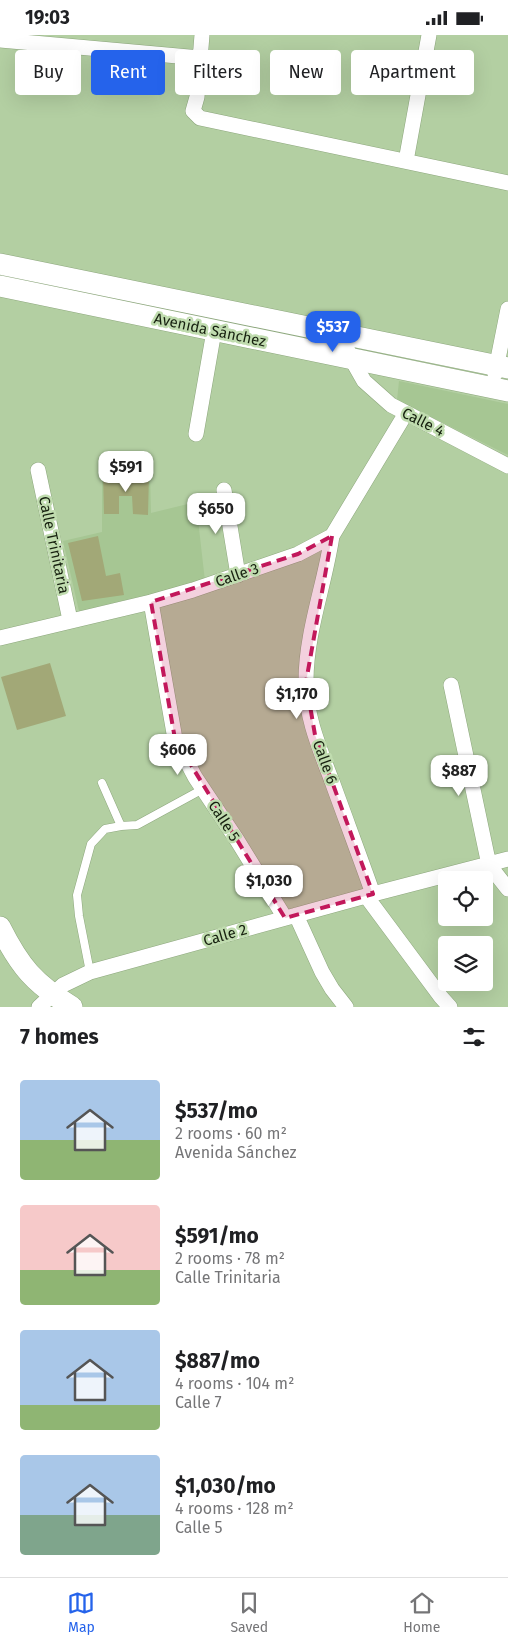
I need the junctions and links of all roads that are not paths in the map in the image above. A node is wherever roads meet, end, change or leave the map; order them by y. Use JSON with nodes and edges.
{"nodes":[{"id":1,"x":202,"y":35,"type":"edge"},
{"id":2,"x":429,"y":35,"type":"edge"},
{"id":3,"x":0,"y":40,"type":"edge"},
{"id":4,"x":201,"y":50,"type":"edge"},
{"id":5,"x":175,"y":56,"type":"edge"},
{"id":6,"x":196,"y":95,"type":"edge"},
{"id":7,"x":406,"y":161,"type":"junction"},
{"id":8,"x":508,"y":183,"type":"edge"},
{"id":9,"x":0,"y":264,"type":"edge"},
{"id":10,"x":0,"y":286,"type":"edge"},
{"id":11,"x":508,"y":309,"type":"edge"},
{"id":12,"x":214,"y":331,"type":"junction"},
{"id":13,"x":341,"y":335,"type":"junction"},
{"id":14,"x":352,"y":360,"type":"junction"},
{"id":15,"x":502,"y":367,"type":"edge"},
{"id":16,"x":500,"y":390,"type":"edge"},
{"id":17,"x":406,"y":413,"type":"junction"},
{"id":18,"x":196,"y":434,"type":"dead end"},
{"id":19,"x":508,"y":466,"type":"edge"},
{"id":20,"x":38,"y":470,"type":"dead end"},
{"id":21,"x":224,"y":491,"type":"dead end"},
{"id":22,"x":332,"y":536,"type":"junction"},
{"id":23,"x":238,"y":575,"type":"junction"},
{"id":24,"x":151,"y":602,"type":"junction"},
{"id":25,"x":70,"y":620,"type":"junction"},
{"id":26,"x":0,"y":638,"type":"edge"},
{"id":27,"x":451,"y":685,"type":"dead end"},
{"id":28,"x":102,"y":783,"type":"dead end"},
{"id":29,"x":203,"y":789,"type":"junction"},
{"id":30,"x":121,"y":826,"type":"junction"},
{"id":31,"x":508,"y":859,"type":"edge"},
{"id":32,"x":489,"y":865,"type":"junction"},
{"id":33,"x":508,"y":889,"type":"edge"},
{"id":34,"x":370,"y":895,"type":"junction"},
{"id":35,"x":290,"y":917,"type":"junction"},
{"id":36,"x":0,"y":927,"type":"edge"},
{"id":37,"x":90,"y":972,"type":"junction"},
{"id":38,"x":46,"y":1001,"type":"edge"},
{"id":39,"x":72,"y":1007,"type":"edge"},
{"id":40,"x":346,"y":1007,"type":"edge"},
{"id":41,"x":450,"y":1007,"type":"edge"}],
"edges":[{"from":1,"to":4,"type":"street"},
{"from":2,"to":7,"type":"street"},
{"from":3,"to":5,"type":"street"},
{"from":6,"to":7,"type":"street"},
{"from":7,"to":8,"type":"street"},
{"from":9,"to":13,"type":"street","name":"Avenida Sánchez"},
{"from":10,"to":12,"type":"street","name":"Avenida Sánchez"},
{"from":11,"to":15,"type":"street"},
{"from":12,"to":14,"type":"street","name":"Avenida Sánchez"},
{"from":12,"to":18,"type":"street"},
{"from":13,"to":14,"type":"street","name":"Calle 4"},
{"from":13,"to":15,"type":"street","name":"Avenida Sánchez"},
{"from":14,"to":16,"type":"street","name":"Avenida Sánchez"},
{"from":14,"to":17,"type":"street","name":"Calle 4"},
{"from":15,"to":16,"type":"street"},
{"from":17,"to":19,"type":"street","name":"Calle 4"},
{"from":17,"to":22,"type":"street"},
{"from":20,"to":25,"type":"street","name":"Calle Trinitaria"},
{"from":21,"to":23,"type":"street"},
{"from":22,"to":23,"type":"street","name":"Calle 3"},
{"from":22,"to":34,"type":"street","name":"Calle 6"},
{"from":23,"to":24,"type":"street","name":"Calle 3"},
{"from":24,"to":25,"type":"street","name":"Calle 3"},
{"from":24,"to":29,"type":"street","name":"Calle 5"},
{"from":25,"to":26,"type":"street","name":"Calle 3"},
{"from":27,"to":32,"type":"street"},
{"from":28,"to":30,"type":"lane"},
{"from":29,"to":30,"type":"lane"},
{"from":29,"to":35,"type":"street","name":"Calle 5"},
{"from":30,"to":37,"type":"lane"},
{"from":31,"to":32,"type":"street","name":"Calle 2"},
{"from":32,"to":33,"type":"street"},
{"from":32,"to":34,"type":"street","name":"Calle 2"},
{"from":34,"to":35,"type":"street","name":"Calle 2"},
{"from":34,"to":41,"type":"street","name":"Calle 6"},
{"from":35,"to":37,"type":"street","name":"Calle 2"},
{"from":35,"to":40,"type":"street","name":"Calle 5"},
{"from":36,"to":38,"type":"street"},
{"from":37,"to":38,"type":"street","name":"Calle 2"},
{"from":38,"to":39,"type":"street"}]}
